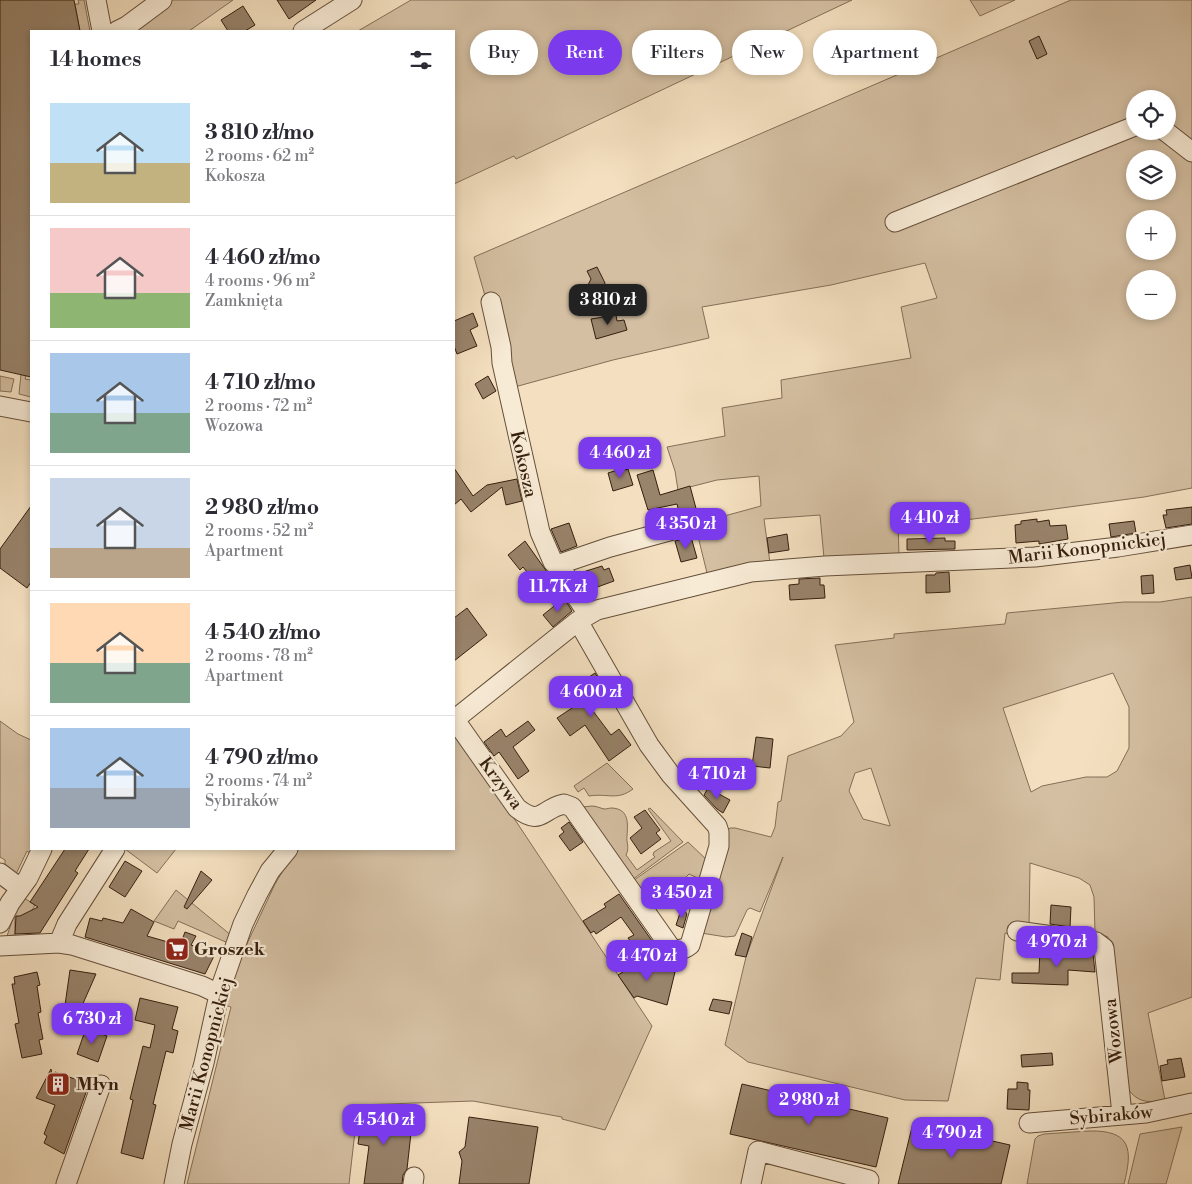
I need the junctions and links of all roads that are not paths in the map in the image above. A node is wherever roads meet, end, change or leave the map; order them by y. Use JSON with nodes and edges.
{"nodes":[{"id":1,"x":96,"y":0,"type":"edge"},
{"id":2,"x":162,"y":0,"type":"edge"},
{"id":3,"x":352,"y":0,"type":"edge"},
{"id":4,"x":102,"y":30,"type":"edge"},
{"id":5,"x":119,"y":30,"type":"edge"},
{"id":6,"x":305,"y":30,"type":"edge"},
{"id":7,"x":1126,"y":130,"type":"edge"},
{"id":8,"x":1176,"y":140,"type":"edge"},
{"id":9,"x":1192,"y":152,"type":"edge"},
{"id":10,"x":895,"y":222,"type":"dead end"},
{"id":11,"x":491,"y":302,"type":"dead end"},
{"id":12,"x":0,"y":406,"type":"edge"},
{"id":13,"x":30,"y":412,"type":"edge"},
{"id":14,"x":713,"y":519,"type":"dead end"},
{"id":15,"x":1192,"y":535,"type":"edge"},
{"id":16,"x":559,"y":568,"type":"junction"},
{"id":17,"x":583,"y":618,"type":"junction"},
{"id":18,"x":455,"y":719,"type":"edge"},
{"id":19,"x":455,"y":721,"type":"edge"},
{"id":20,"x":42,"y":850,"type":"edge"},
{"id":21,"x":114,"y":850,"type":"edge"},
{"id":22,"x":287,"y":850,"type":"edge"},
{"id":23,"x":0,"y":873,"type":"edge"},
{"id":24,"x":20,"y":888,"type":"junction"},
{"id":25,"x":0,"y":923,"type":"edge"},
{"id":26,"x":1017,"y":931,"type":"dead end"},
{"id":27,"x":59,"y":943,"type":"junction"},
{"id":28,"x":0,"y":946,"type":"edge"},
{"id":29,"x":219,"y":994,"type":"junction"},
{"id":30,"x":101,"y":1085,"type":"dead end"},
{"id":31,"x":1192,"y":1103,"type":"edge"},
{"id":32,"x":1122,"y":1114,"type":"junction"},
{"id":33,"x":1029,"y":1123,"type":"dead end"},
{"id":34,"x":66,"y":1184,"type":"edge"},
{"id":35,"x":174,"y":1184,"type":"edge"},
{"id":36,"x":751,"y":1184,"type":"edge"},
{"id":37,"x":868,"y":1184,"type":"edge"}],
"edges":[{"from":1,"to":4,"type":"street"},
{"from":2,"to":5,"type":"street"},
{"from":3,"to":6,"type":"street"},
{"from":7,"to":10,"type":"street"},
{"from":8,"to":9,"type":"street"},
{"from":11,"to":16,"type":"street","name":"Kokosza"},
{"from":12,"to":13,"type":"street"},
{"from":14,"to":16,"type":"street"},
{"from":15,"to":17,"type":"street","name":"Marii Konopnickiej"},
{"from":16,"to":17,"type":"street","name":"Kokosza"},
{"from":17,"to":18,"type":"street","name":"Marii Konopnickiej"},
{"from":17,"to":19,"type":"street","name":"Krzywa"},
{"from":20,"to":24,"type":"street"},
{"from":21,"to":27,"type":"street"},
{"from":22,"to":29,"type":"street","name":"Marii Konopnickiej"},
{"from":23,"to":24,"type":"street"},
{"from":24,"to":25,"type":"street"},
{"from":26,"to":32,"type":"street","name":"Wozowa"},
{"from":27,"to":28,"type":"street"},
{"from":27,"to":29,"type":"street"},
{"from":29,"to":35,"type":"street","name":"Marii Konopnickiej"},
{"from":30,"to":34,"type":"street"},
{"from":31,"to":32,"type":"street","name":"Sybiraków"},
{"from":32,"to":33,"type":"street","name":"Sybiraków"},
{"from":36,"to":37,"type":"street"}]}
